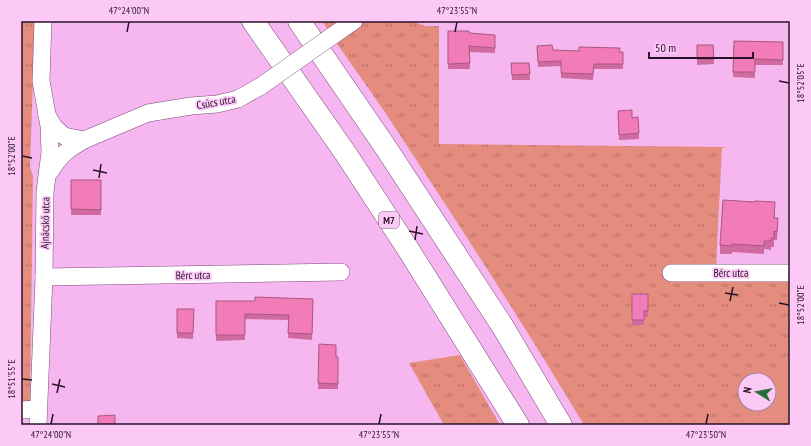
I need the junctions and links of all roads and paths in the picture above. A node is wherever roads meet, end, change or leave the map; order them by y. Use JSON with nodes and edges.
{"nodes":[{"id":1,"x":43,"y":21,"type":"edge"},
{"id":2,"x":253,"y":21,"type":"edge"},
{"id":3,"x":299,"y":21,"type":"edge"},
{"id":4,"x":350,"y":24,"type":"edge"},
{"id":5,"x":47,"y":115,"type":"junction"},
{"id":6,"x":84,"y":140,"type":"junction"},
{"id":7,"x":48,"y":174,"type":"junction"},
{"id":8,"x":341,"y":272,"type":"dead end"},
{"id":9,"x":671,"y":273,"type":"dead end"},
{"id":10,"x":790,"y":273,"type":"edge"},
{"id":11,"x":44,"y":278,"type":"junction"},
{"id":12,"x":21,"y":410,"type":"edge"},
{"id":13,"x":38,"y":417,"type":"edge"},
{"id":14,"x":518,"y":425,"type":"edge"},
{"id":15,"x":561,"y":425,"type":"edge"}],
"edges":[{"from":1,"to":5,"type":"street","name":"Ajnácskő utca"},
{"from":2,"to":14,"type":"highway","number":"M7"},
{"from":3,"to":15,"type":"highway"},
{"from":4,"to":6,"type":"street","name":"Csúcs utca","bridge":true},
{"from":5,"to":6,"type":"street"},
{"from":5,"to":7,"type":"street","name":"Ajnácskő utca"},
{"from":6,"to":7,"type":"street","name":"Csúcs utca"},
{"from":7,"to":11,"type":"street","name":"Ajnácskő utca"},
{"from":8,"to":11,"type":"street","name":"Bérc utca"},
{"from":9,"to":10,"type":"street","name":"Bérc utca"},
{"from":11,"to":13,"type":"street","name":"Ajnácskő utca"},
{"from":12,"to":13,"type":"street"}]}
